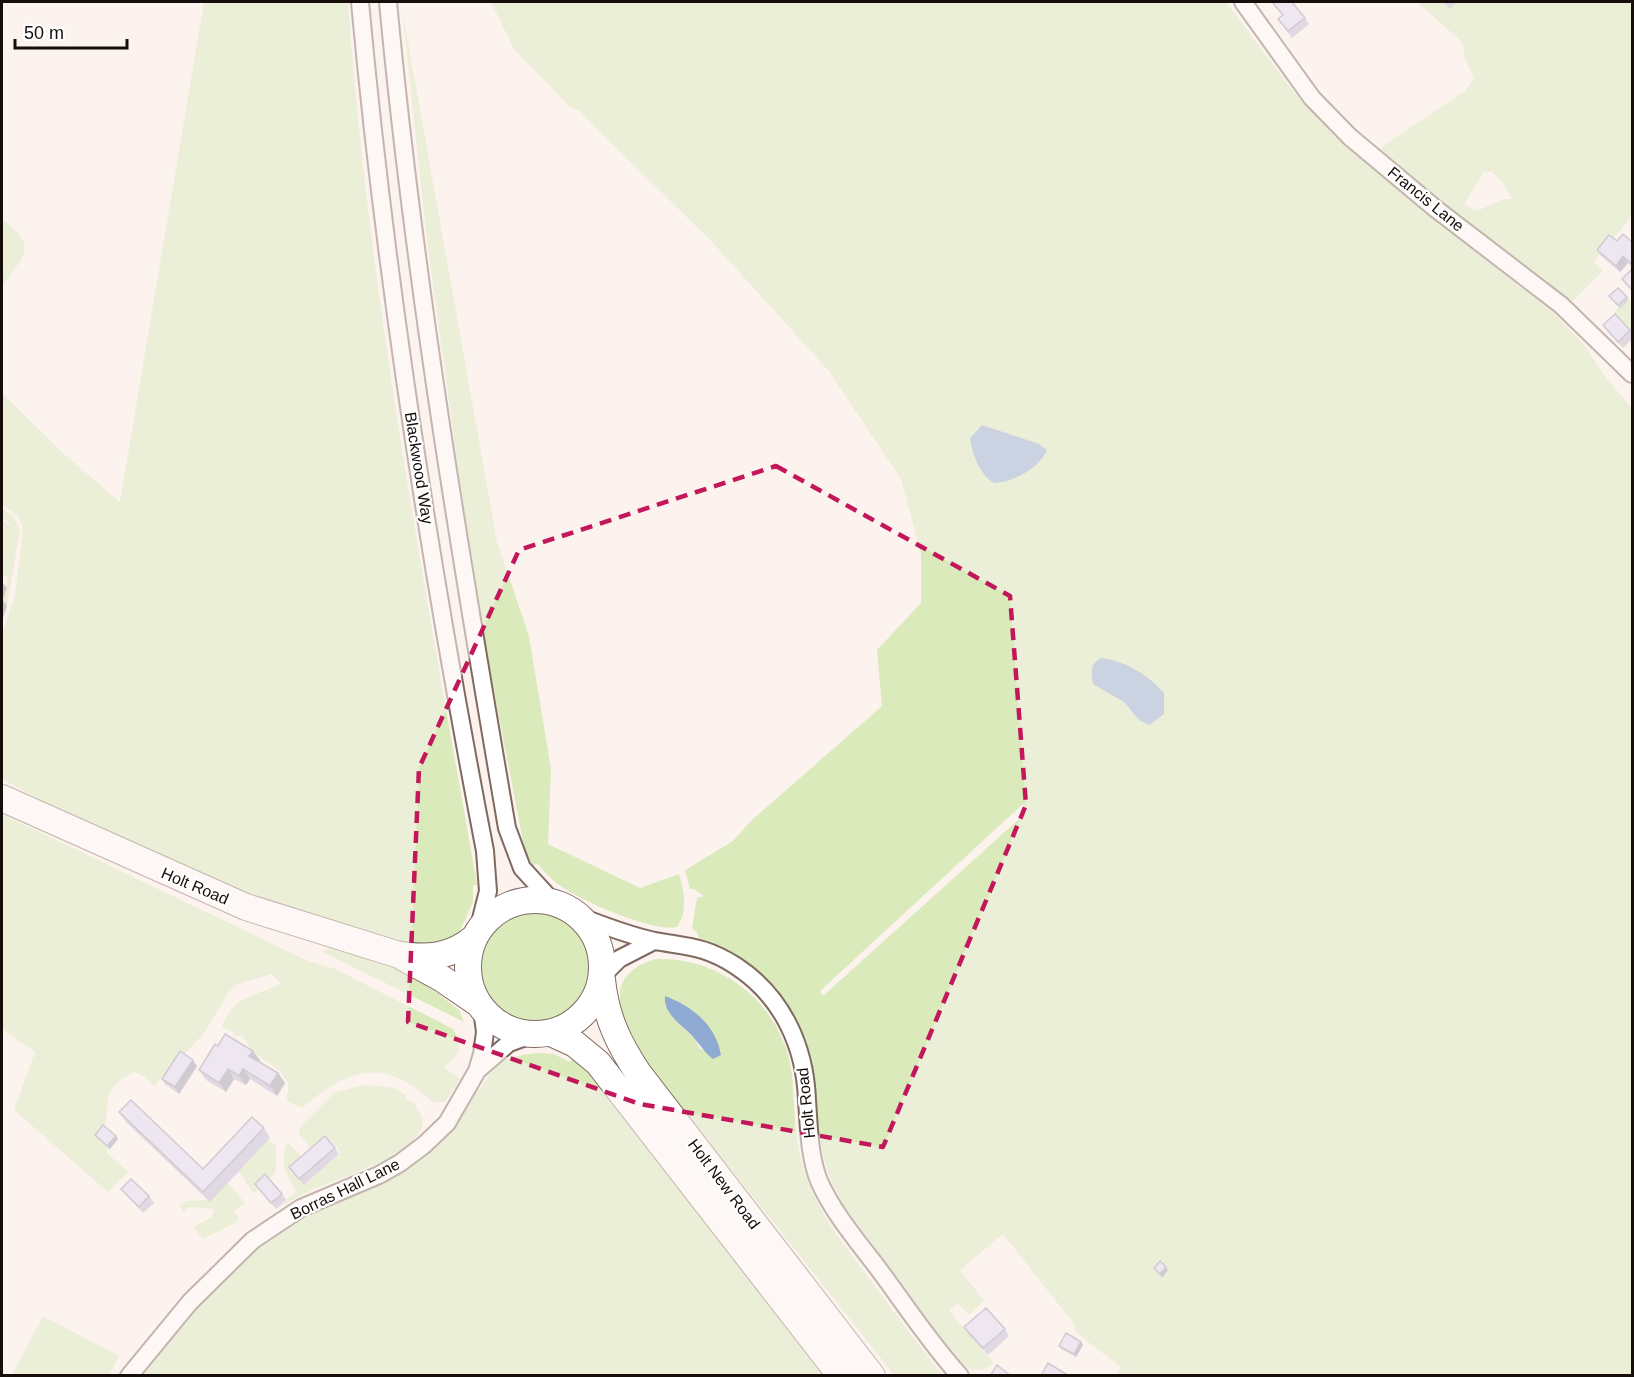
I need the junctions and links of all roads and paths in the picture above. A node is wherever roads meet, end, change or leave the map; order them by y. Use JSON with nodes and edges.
{"nodes":[{"id":1,"x":360,"y":2,"type":"edge"},
{"id":2,"x":388,"y":2,"type":"edge"},
{"id":3,"x":1243,"y":2,"type":"edge"},
{"id":4,"x":1632,"y":374,"type":"edge"},
{"id":5,"x":2,"y":798,"type":"edge"},
{"id":6,"x":554,"y":903,"type":"junction"},
{"id":7,"x":581,"y":917,"type":"junction"},
{"id":8,"x":476,"y":934,"type":"junction"},
{"id":9,"x":654,"y":941,"type":"junction"},
{"id":10,"x":396,"y":954,"type":"junction"},
{"id":11,"x":602,"y":978,"type":"junction"},
{"id":12,"x":480,"y":1006,"type":"junction"},
{"id":13,"x":541,"y":1034,"type":"junction"},
{"id":14,"x":477,"y":1071,"type":"junction"},
{"id":15,"x":129,"y":1376,"type":"edge"},
{"id":16,"x":841,"y":1376,"type":"edge"},
{"id":17,"x":872,"y":1376,"type":"edge"},
{"id":18,"x":960,"y":1376,"type":"edge"}],
"edges":[{"from":1,"to":8,"type":"street","name":"Blackwood Way"},
{"from":2,"to":6,"type":"street","name":"Blackwood Way"},
{"from":3,"to":4,"type":"street","name":"Francis Lane"},
{"from":5,"to":10,"type":"highway","name":"Holt Road"},
{"from":6,"to":7,"type":"highway"},
{"from":6,"to":8,"type":"highway"},
{"from":7,"to":9,"type":"street","name":"Holt Road"},
{"from":7,"to":11,"type":"highway"},
{"from":8,"to":10,"type":"highway","name":"Holt Road"},
{"from":8,"to":12,"type":"highway"},
{"from":9,"to":11,"type":"street"},
{"from":9,"to":18,"type":"street","name":"Holt Road"},
{"from":10,"to":12,"type":"highway","name":"Holt Road"},
{"from":11,"to":13,"type":"highway"},
{"from":11,"to":17,"type":"highway","name":"Holt New Road"},
{"from":12,"to":13,"type":"highway"},
{"from":12,"to":14,"type":"street","name":"Borras Hall Lane"},
{"from":13,"to":14,"type":"street","name":"Borras Hall Lane"},
{"from":13,"to":16,"type":"highway","name":"Holt New Road"},
{"from":14,"to":15,"type":"street","name":"Borras Hall Lane"}]}
